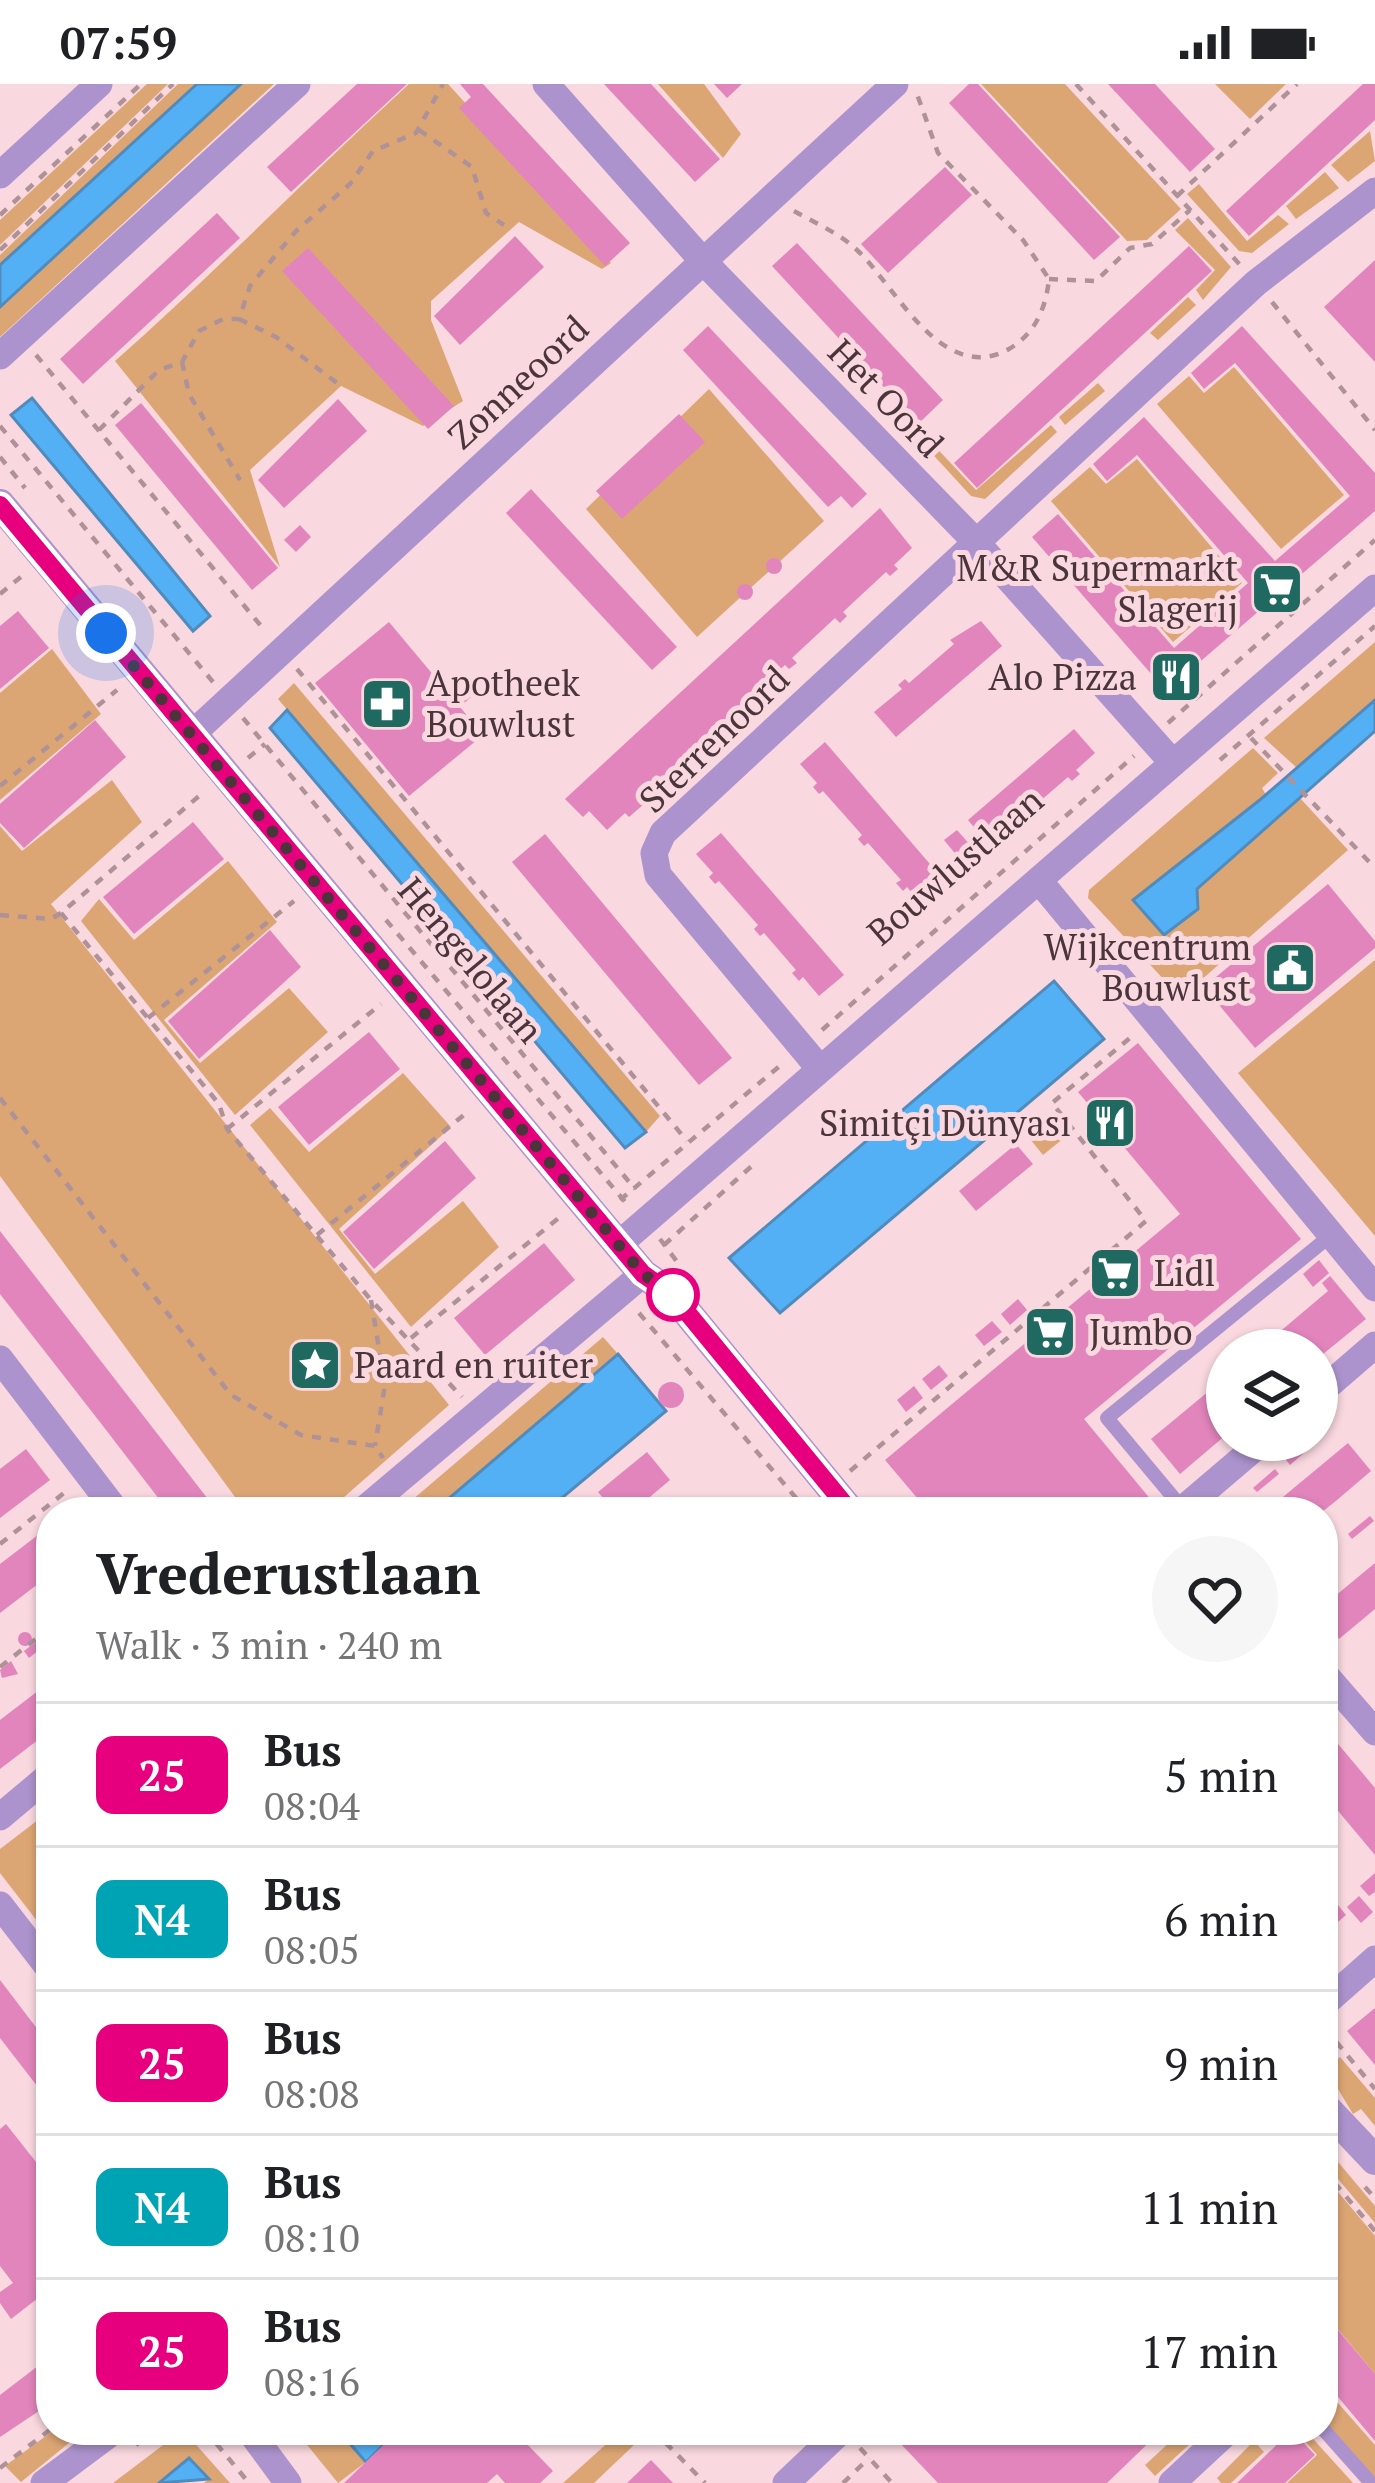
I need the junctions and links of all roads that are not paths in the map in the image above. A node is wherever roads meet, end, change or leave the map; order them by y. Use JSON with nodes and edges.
{"nodes":[{"id":1,"x":99,"y":84,"type":"edge"},
{"id":2,"x":297,"y":84,"type":"edge"},
{"id":3,"x":546,"y":84,"type":"edge"},
{"id":4,"x":896,"y":84,"type":"edge"},
{"id":5,"x":0,"y":175,"type":"edge"},
{"id":6,"x":1375,"y":191,"type":"edge"},
{"id":7,"x":703,"y":260,"type":"junction"},
{"id":8,"x":10,"y":346,"type":"edge"},
{"id":9,"x":14,"y":498,"type":"edge"},
{"id":10,"x":976,"y":542,"type":"junction"},
{"id":11,"x":1375,"y":588,"type":"edge"},
{"id":12,"x":211,"y":716,"type":"junction"},
{"id":13,"x":1173,"y":763,"type":"junction"},
{"id":14,"x":1041,"y":883,"type":"junction"},
{"id":15,"x":811,"y":1058,"type":"junction"},
{"id":16,"x":1330,"y":1236,"type":"junction"},
{"id":17,"x":618,"y":1245,"type":"junction"},
{"id":18,"x":643,"y":1274,"type":"junction"},
{"id":19,"x":1375,"y":1288,"type":"edge"},
{"id":20,"x":1375,"y":1345,"type":"edge"},
{"id":21,"x":0,"y":1359,"type":"edge"},
{"id":22,"x":1338,"y":1377,"type":"edge"},
{"id":23,"x":1238,"y":1461,"type":"edge"},
{"id":24,"x":106,"y":1497,"type":"edge"},
{"id":25,"x":378,"y":1497,"type":"edge"},
{"id":26,"x":801,"y":1497,"type":"edge"},
{"id":27,"x":855,"y":1497,"type":"edge"},
{"id":28,"x":1166,"y":1497,"type":"edge"},
{"id":29,"x":1193,"y":1497,"type":"edge"},
{"id":30,"x":1338,"y":1689,"type":"edge"},
{"id":31,"x":1375,"y":1732,"type":"edge"},
{"id":32,"x":36,"y":1791,"type":"edge"},
{"id":33,"x":0,"y":1817,"type":"edge"},
{"id":34,"x":0,"y":1905,"type":"edge"},
{"id":35,"x":36,"y":1952,"type":"edge"},
{"id":36,"x":1375,"y":1959,"type":"edge"},
{"id":37,"x":1338,"y":1992,"type":"edge"},
{"id":38,"x":1338,"y":2119,"type":"edge"},
{"id":39,"x":1375,"y":2160,"type":"edge"},
{"id":40,"x":95,"y":2445,"type":"edge"},
{"id":41,"x":259,"y":2445,"type":"edge"},
{"id":42,"x":838,"y":2445,"type":"edge"},
{"id":43,"x":1213,"y":2445,"type":"edge"},
{"id":44,"x":1338,"y":2445,"type":"edge"},
{"id":45,"x":285,"y":2482,"type":"edge"},
{"id":46,"x":44,"y":2483,"type":"edge"},
{"id":47,"x":786,"y":2483,"type":"edge"},
{"id":48,"x":1172,"y":2483,"type":"edge"},
{"id":49,"x":1371,"y":2483,"type":"edge"}],
"edges":[{"from":1,"to":5,"type":"street"},
{"from":2,"to":8,"type":"street"},
{"from":3,"to":7,"type":"street","name":"Het Oord"},
{"from":4,"to":7,"type":"street","name":"Zonneoord"},
{"from":6,"to":10,"type":"street"},
{"from":7,"to":10,"type":"street","name":"Het Oord"},
{"from":7,"to":12,"type":"street","name":"Zonneoord"},
{"from":9,"to":12,"type":"street","name":"Hengelolaan"},
{"from":10,"to":13,"type":"street","name":"Het Oord"},
{"from":10,"to":15,"type":"street","name":"Sterrenoord"},
{"from":11,"to":13,"type":"street","name":"Bouwlustlaan"},
{"from":12,"to":17,"type":"street","name":"Hengelolaan"},
{"from":13,"to":14,"type":"street","name":"Bouwlustlaan"},
{"from":14,"to":15,"type":"street","name":"Bouwlustlaan"},
{"from":14,"to":16,"type":"street"},
{"from":15,"to":17,"type":"street","name":"Bouwlustlaan"},
{"from":16,"to":19,"type":"street"},
{"from":16,"to":28,"type":"lane"},
{"from":17,"to":18,"type":"street","name":"Hengelolaan"},
{"from":18,"to":25,"type":"street"},
{"from":18,"to":26,"type":"street","name":"Hengelolaan"},
{"from":18,"to":27,"type":"street","name":"Hengelolaan"},
{"from":20,"to":22,"type":"street"},
{"from":21,"to":24,"type":"street"},
{"from":23,"to":29,"type":"street"},
{"from":30,"to":31,"type":"street"},
{"from":32,"to":33,"type":"street"},
{"from":34,"to":35,"type":"street"},
{"from":36,"to":37,"type":"street"},
{"from":38,"to":39,"type":"street"},
{"from":40,"to":46,"type":"street"},
{"from":41,"to":45,"type":"street"},
{"from":42,"to":47,"type":"street"},
{"from":43,"to":48,"type":"street"},
{"from":44,"to":49,"type":"lane"}]}
